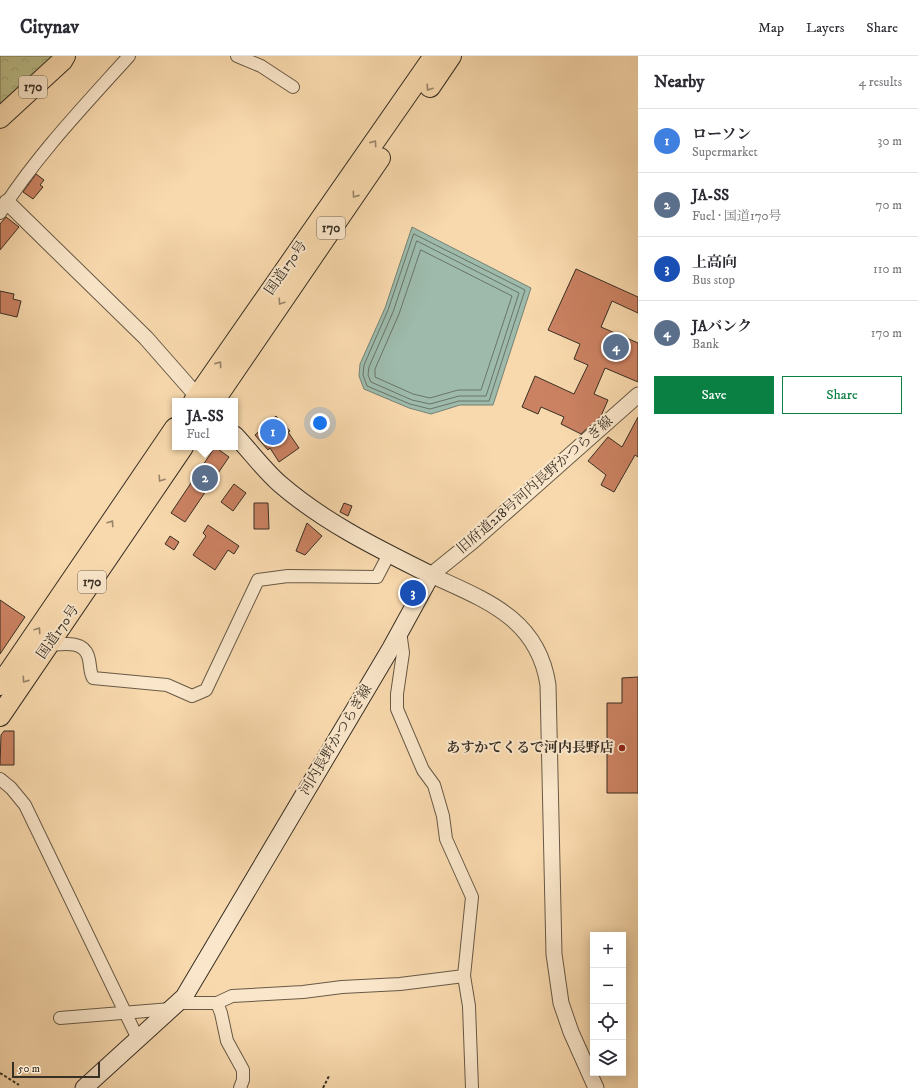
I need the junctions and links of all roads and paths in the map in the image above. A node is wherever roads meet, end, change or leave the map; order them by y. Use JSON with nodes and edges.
{"nodes":[{"id":1,"x":65,"y":56,"type":"edge"},
{"id":2,"x":129,"y":56,"type":"edge"},
{"id":3,"x":238,"y":56,"type":"edge"},
{"id":4,"x":434,"y":56,"type":"edge"},
{"id":5,"x":451,"y":56,"type":"edge"},
{"id":6,"x":293,"y":87,"type":"dead end"},
{"id":7,"x":0,"y":118,"type":"edge"},
{"id":8,"x":3,"y":208,"type":"edge"},
{"id":9,"x":638,"y":395,"type":"edge"},
{"id":10,"x":200,"y":398,"type":"edge"},
{"id":11,"x":203,"y":398,"type":"edge"},
{"id":12,"x":203,"y":398,"type":"edge"},
{"id":13,"x":172,"y":432,"type":"edge"},
{"id":14,"x":238,"y":438,"type":"edge"},
{"id":15,"x":181,"y":450,"type":"edge"},
{"id":16,"x":389,"y":554,"type":"junction"},
{"id":17,"x":431,"y":575,"type":"junction"},
{"id":18,"x":400,"y":631,"type":"junction"},
{"id":19,"x":49,"y":645,"type":"junction"},
{"id":20,"x":0,"y":685,"type":"edge"},
{"id":21,"x":0,"y":716,"type":"edge"},
{"id":22,"x":0,"y":779,"type":"edge"},
{"id":23,"x":464,"y":976,"type":"junction"},
{"id":24,"x":217,"y":1003,"type":"junction"},
{"id":25,"x":174,"y":1006,"type":"junction"},
{"id":26,"x":124,"y":1012,"type":"junction"},
{"id":27,"x":60,"y":1018,"type":"dead end"},
{"id":28,"x":138,"y":1039,"type":"junction"},
{"id":29,"x":0,"y":1073,"type":"edge"},
{"id":30,"x":329,"y":1076,"type":"dead end"},
{"id":31,"x":19,"y":1085,"type":"dead end"},
{"id":32,"x":84,"y":1088,"type":"edge"},
{"id":33,"x":240,"y":1088,"type":"edge"},
{"id":34,"x":324,"y":1088,"type":"edge"},
{"id":35,"x":472,"y":1088,"type":"edge"},
{"id":36,"x":596,"y":1088,"type":"edge"}],
"edges":[{"from":1,"to":7,"type":"highway","number":"170"},
{"from":2,"to":8,"type":"street"},
{"from":3,"to":6,"type":"street"},
{"from":11,"to":4,"type":"highway","name":"国道170号","number":"170","one_way":true},
{"from":5,"to":12,"type":"highway","name":"国道170号","number":"170","one_way":true},
{"from":8,"to":10,"type":"street"},
{"from":9,"to":17,"type":"street","name":"旧府道218号河内長野かつらぎ線"},
{"from":20,"to":13,"type":"highway","name":"国道170号","number":"170","one_way":true},
{"from":14,"to":16,"type":"main road"},
{"from":15,"to":19,"type":"highway","name":"国道170号","number":"170","one_way":true},
{"from":16,"to":17,"type":"main road"},
{"from":16,"to":19,"type":"street"},
{"from":17,"to":18,"type":"main road","name":"河内長野かつらぎ線"},
{"from":17,"to":36,"type":"street"},
{"from":18,"to":23,"type":"street"},
{"from":18,"to":25,"type":"main road","name":"河内長野かつらぎ線"},
{"from":19,"to":21,"type":"highway","name":"国道170号","number":"170","one_way":true},
{"from":22,"to":26,"type":"street"},
{"from":23,"to":24,"type":"street"},
{"from":23,"to":35,"type":"street"},
{"from":24,"to":25,"type":"street"},
{"from":24,"to":33,"type":"street"},
{"from":25,"to":26,"type":"street"},
{"from":25,"to":28,"type":"main road","name":"河内長野かつらぎ線"},
{"from":26,"to":27,"type":"street"},
{"from":26,"to":28,"type":"street"},
{"from":28,"to":32,"type":"main road","name":"河内長野かつらぎ線"},
{"from":29,"to":31,"type":"path"},
{"from":30,"to":34,"type":"path"}]}
